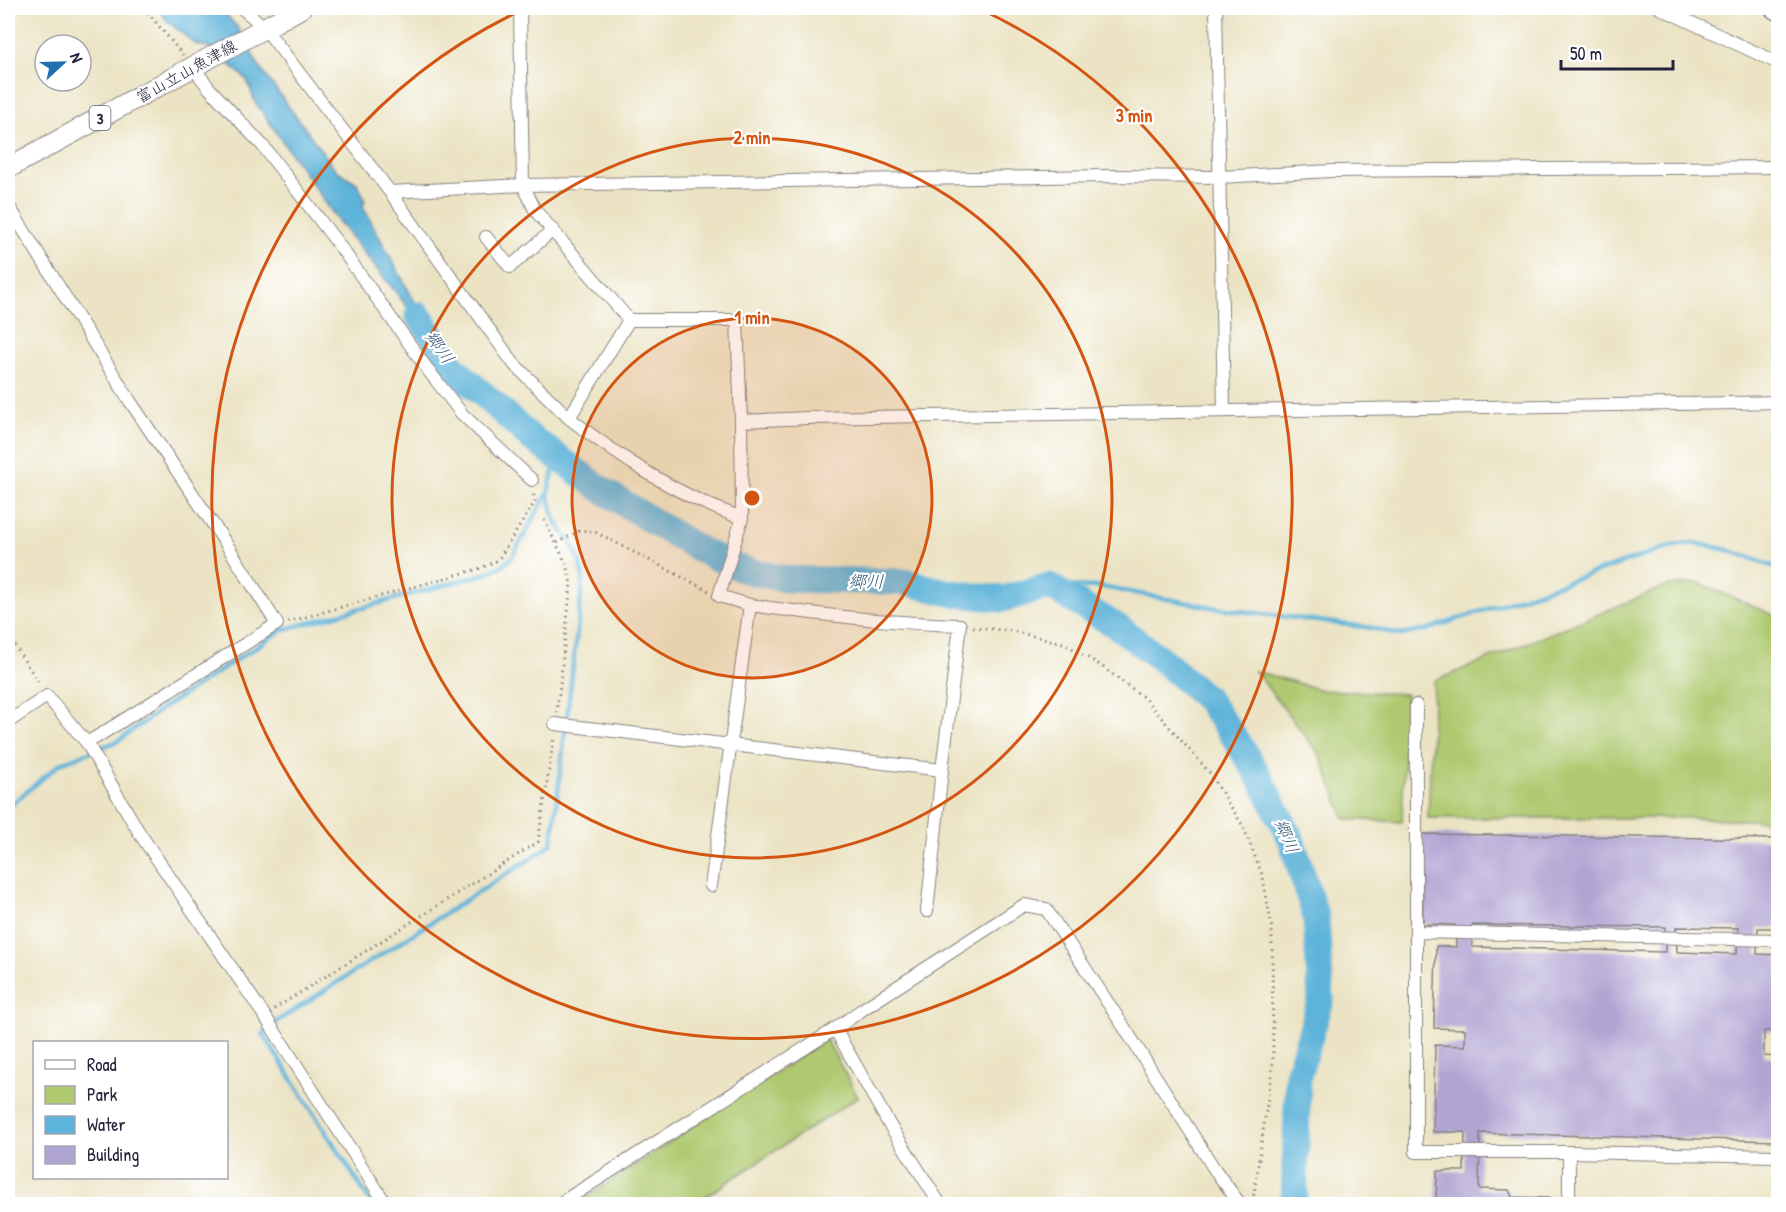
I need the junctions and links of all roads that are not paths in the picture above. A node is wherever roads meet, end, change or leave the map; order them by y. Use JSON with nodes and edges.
{"nodes":[{"id":1,"x":242,"y":8,"type":"edge"},
{"id":2,"x":301,"y":8,"type":"edge"},
{"id":3,"x":520,"y":8,"type":"edge"},
{"id":4,"x":1216,"y":8,"type":"edge"},
{"id":5,"x":1660,"y":8,"type":"edge"},
{"id":6,"x":260,"y":30,"type":"junction"},
{"id":7,"x":1779,"y":63,"type":"edge"},
{"id":8,"x":193,"y":67,"type":"junction"},
{"id":9,"x":1779,"y":167,"type":"edge"},
{"id":10,"x":8,"y":168,"type":"edge"},
{"id":11,"x":1220,"y":177,"type":"junction"},
{"id":12,"x":523,"y":185,"type":"junction"},
{"id":13,"x":390,"y":192,"type":"junction"},
{"id":14,"x":8,"y":204,"type":"edge"},
{"id":15,"x":553,"y":230,"type":"junction"},
{"id":16,"x":486,"y":237,"type":"dead end"},
{"id":17,"x":629,"y":320,"type":"junction"},
{"id":18,"x":1779,"y":402,"type":"edge"},
{"id":19,"x":1224,"y":411,"type":"junction"},
{"id":20,"x":569,"y":418,"type":"junction"},
{"id":21,"x":741,"y":421,"type":"junction"},
{"id":22,"x":532,"y":480,"type":"road end"},
{"id":23,"x":742,"y":518,"type":"junction"},
{"id":24,"x":750,"y":605,"type":"junction"},
{"id":25,"x":1416,"y":705,"type":"dead end"},
{"id":26,"x":8,"y":722,"type":"edge"},
{"id":27,"x":555,"y":724,"type":"road end"},
{"id":28,"x":87,"y":742,"type":"junction"},
{"id":29,"x":732,"y":746,"type":"junction"},
{"id":30,"x":942,"y":770,"type":"junction"},
{"id":31,"x":711,"y":886,"type":"dead end"},
{"id":32,"x":927,"y":911,"type":"dead end"},
{"id":33,"x":1416,"y":932,"type":"junction"},
{"id":34,"x":1779,"y":940,"type":"edge"},
{"id":35,"x":835,"y":1029,"type":"junction"},
{"id":36,"x":1569,"y":1152,"type":"junction"},
{"id":37,"x":1779,"y":1156,"type":"edge"},
{"id":38,"x":387,"y":1204,"type":"edge"},
{"id":39,"x":559,"y":1204,"type":"edge"},
{"id":40,"x":940,"y":1204,"type":"edge"},
{"id":41,"x":1240,"y":1204,"type":"edge"},
{"id":42,"x":1569,"y":1204,"type":"edge"}],
"edges":[{"from":1,"to":6,"type":"street"},
{"from":2,"to":6,"type":"main road","name":"富山立山魚津線","number":"3"},
{"from":3,"to":12,"type":"street"},
{"from":4,"to":11,"type":"street"},
{"from":5,"to":7,"type":"street"},
{"from":6,"to":8,"type":"main road","name":"富山立山魚津線","number":"3"},
{"from":6,"to":13,"type":"street"},
{"from":8,"to":10,"type":"main road","name":"富山立山魚津線","number":"3"},
{"from":8,"to":22,"type":"street"},
{"from":9,"to":11,"type":"street"},
{"from":11,"to":12,"type":"street"},
{"from":11,"to":19,"type":"street"},
{"from":12,"to":13,"type":"street"},
{"from":12,"to":15,"type":"street"},
{"from":13,"to":20,"type":"street"},
{"from":14,"to":28,"type":"street"},
{"from":15,"to":16,"type":"street"},
{"from":15,"to":17,"type":"street"},
{"from":17,"to":20,"type":"street"},
{"from":17,"to":21,"type":"street"},
{"from":18,"to":19,"type":"street"},
{"from":19,"to":21,"type":"street"},
{"from":20,"to":23,"type":"street"},
{"from":21,"to":23,"type":"street"},
{"from":23,"to":24,"type":"street"},
{"from":24,"to":29,"type":"street"},
{"from":24,"to":30,"type":"street"},
{"from":25,"to":33,"type":"street"},
{"from":26,"to":28,"type":"street"},
{"from":27,"to":29,"type":"street"},
{"from":28,"to":38,"type":"street"},
{"from":29,"to":30,"type":"street"},
{"from":29,"to":31,"type":"street"},
{"from":30,"to":32,"type":"street"},
{"from":33,"to":34,"type":"street"},
{"from":33,"to":36,"type":"street"},
{"from":35,"to":39,"type":"street"},
{"from":35,"to":40,"type":"street"},
{"from":35,"to":41,"type":"street"},
{"from":36,"to":37,"type":"street"},
{"from":36,"to":42,"type":"street"}]}
